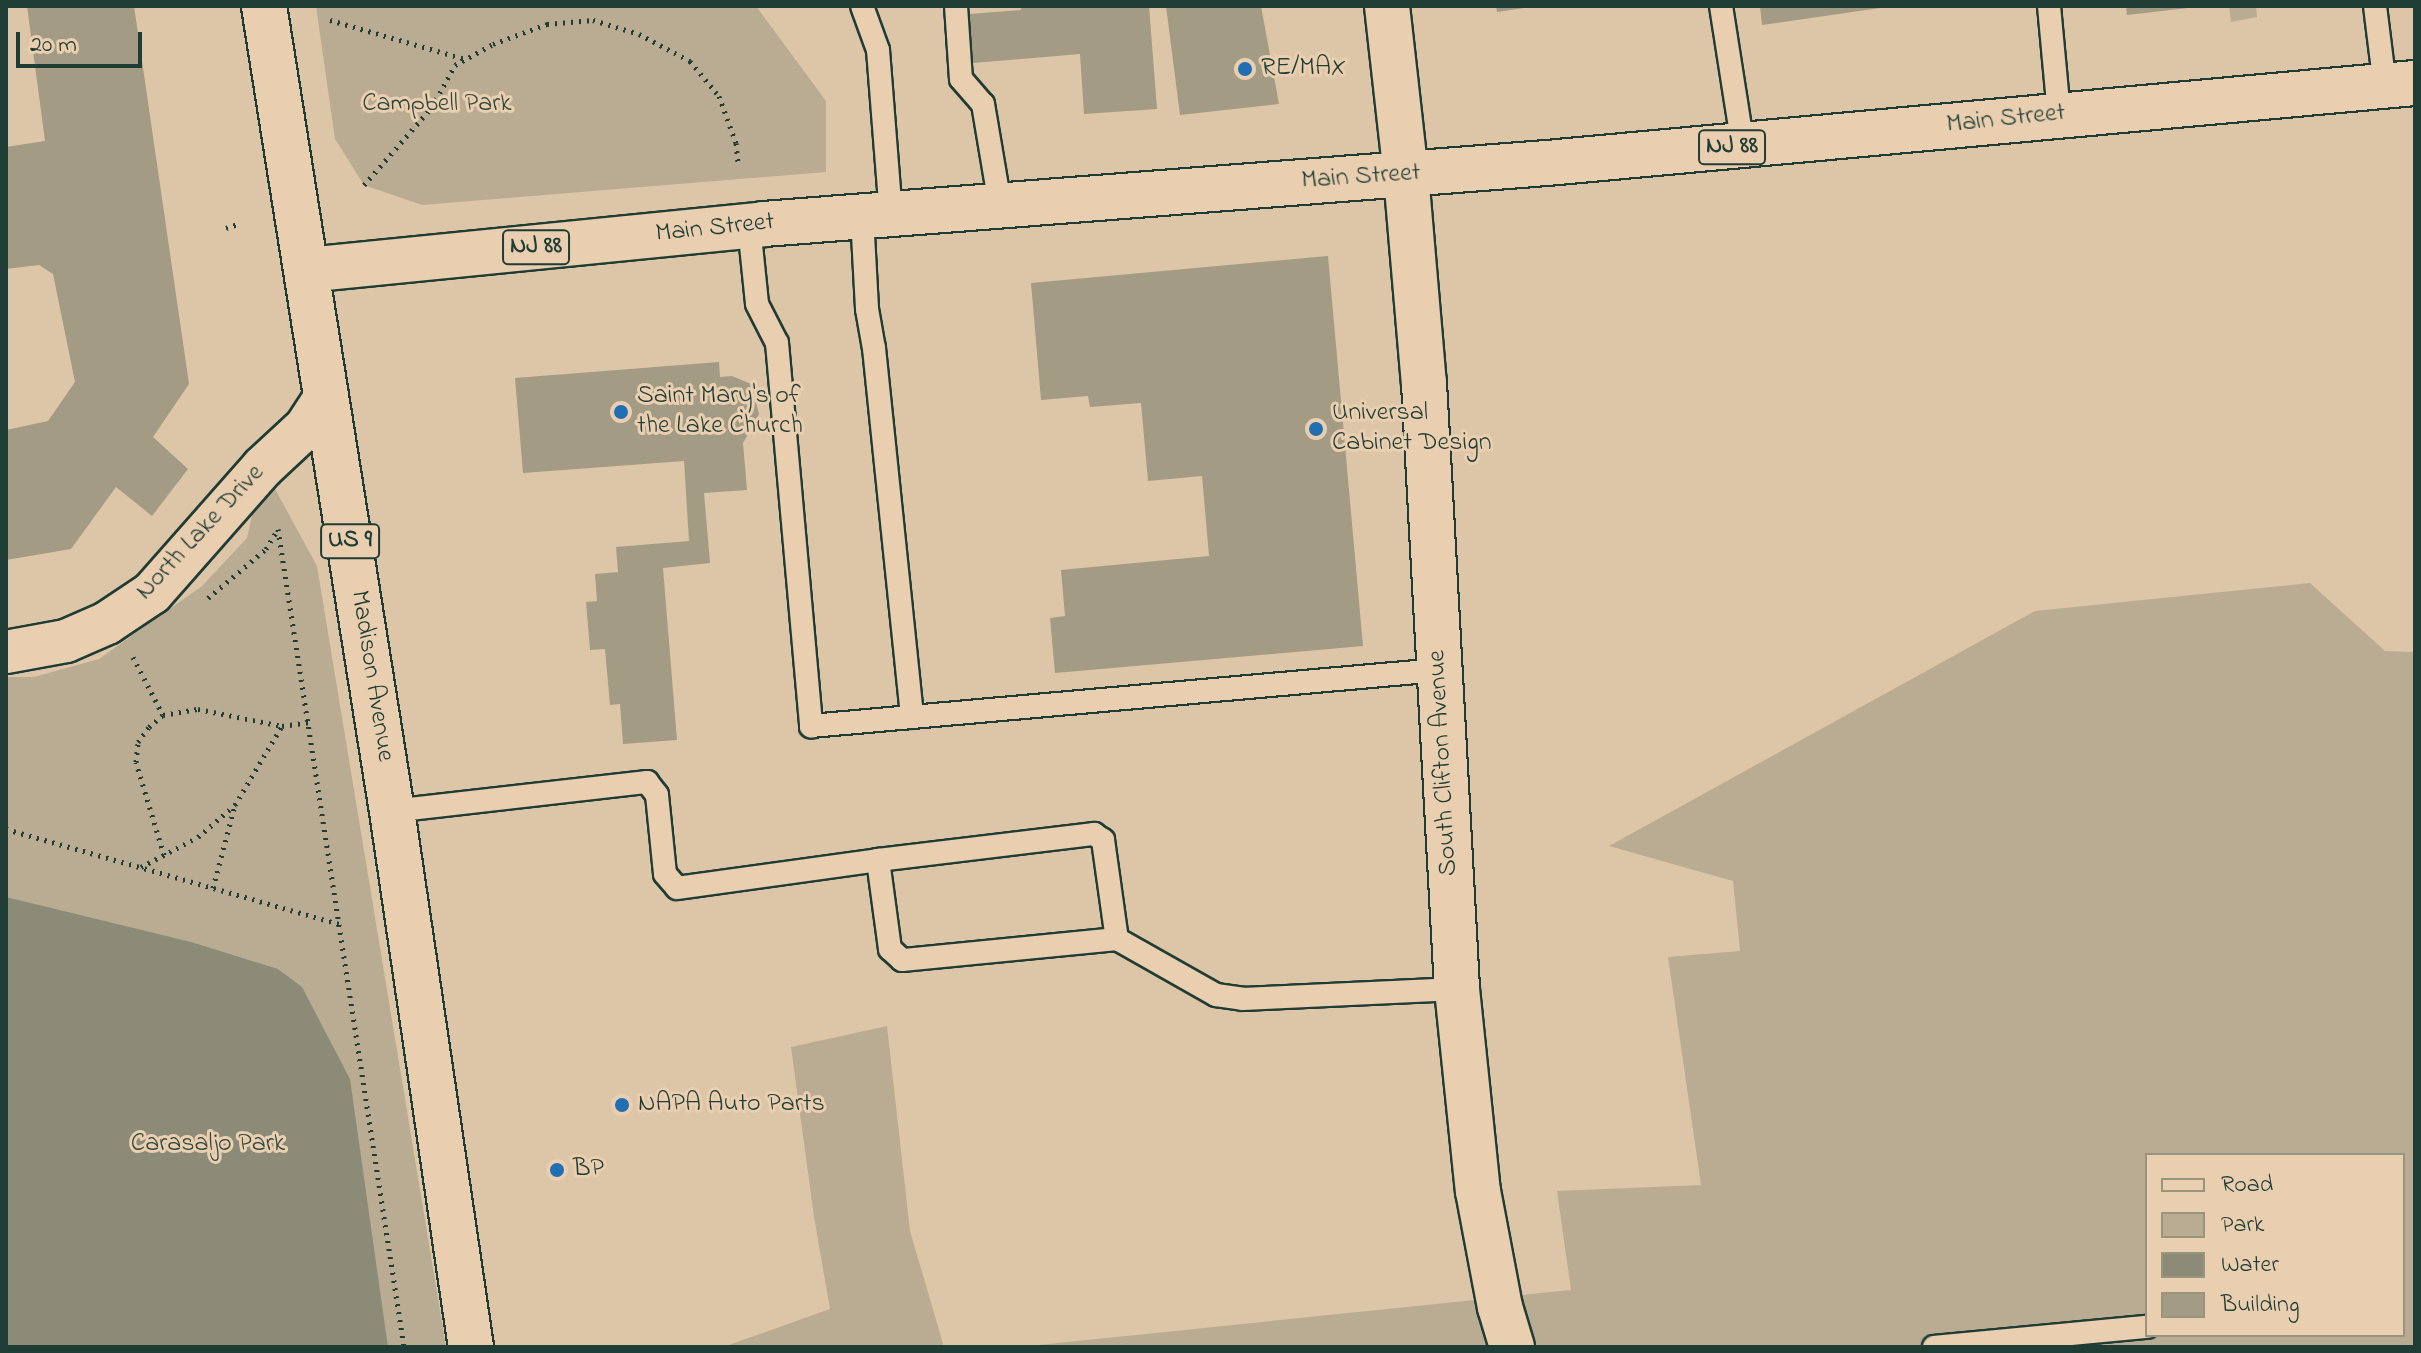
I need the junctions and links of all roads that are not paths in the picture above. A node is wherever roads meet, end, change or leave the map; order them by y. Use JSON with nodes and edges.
{"nodes":[{"id":1,"x":264,"y":6,"type":"edge"},
{"id":2,"x":862,"y":6,"type":"edge"},
{"id":3,"x":956,"y":6,"type":"edge"},
{"id":4,"x":1387,"y":6,"type":"edge"},
{"id":5,"x":1721,"y":6,"type":"edge"},
{"id":6,"x":2049,"y":6,"type":"edge"},
{"id":7,"x":2375,"y":6,"type":"edge"},
{"id":8,"x":2400,"y":84,"type":"edge"},
{"id":9,"x":2059,"y":114,"type":"junction"},
{"id":10,"x":1743,"y":146,"type":"junction"},
{"id":11,"x":1406,"y":175,"type":"junction"},
{"id":12,"x":1000,"y":205,"type":"junction"},
{"id":13,"x":876,"y":215,"type":"junction"},
{"id":14,"x":749,"y":226,"type":"junction"},
{"id":15,"x":307,"y":270,"type":"junction"},
{"id":16,"x":327,"y":395,"type":"junction"},
{"id":17,"x":6,"y":652,"type":"edge"},
{"id":18,"x":1438,"y":670,"type":"junction"},
{"id":19,"x":912,"y":717,"type":"junction"},
{"id":20,"x":392,"y":811,"type":"junction"},
{"id":21,"x":878,"y":860,"type":"junction"},
{"id":22,"x":1117,"y":939,"type":"junction"},
{"id":23,"x":1457,"y":989,"type":"junction"},
{"id":24,"x":2145,"y":1327,"type":"edge"},
{"id":25,"x":471,"y":1347,"type":"edge"},
{"id":26,"x":1512,"y":1347,"type":"edge"},
{"id":27,"x":1934,"y":1347,"type":"edge"}],
"edges":[{"from":1,"to":15,"type":"main road","name":"Madison Avenue","number":"US 9"},
{"from":2,"to":13,"type":"lane"},
{"from":3,"to":12,"type":"lane"},
{"from":4,"to":11,"type":"main road","name":"South Clifton Avenue"},
{"from":5,"to":10,"type":"lane"},
{"from":6,"to":9,"type":"lane"},
{"from":7,"to":8,"type":"lane"},
{"from":8,"to":9,"type":"main road","name":"Main Street","number":"NJ 88"},
{"from":9,"to":10,"type":"main road","name":"Main Street","number":"NJ 88"},
{"from":10,"to":11,"type":"main road","name":"Main Street","number":"NJ 88"},
{"from":11,"to":12,"type":"main road","name":"Main Street","number":"NJ 88"},
{"from":11,"to":18,"type":"main road","name":"South Clifton Avenue"},
{"from":12,"to":13,"type":"main road","name":"Main Street","number":"NJ 88"},
{"from":13,"to":14,"type":"main road","name":"Main Street","number":"NJ 88"},
{"from":13,"to":19,"type":"lane"},
{"from":14,"to":15,"type":"main road","name":"Main Street","number":"NJ 88"},
{"from":14,"to":19,"type":"lane"},
{"from":15,"to":16,"type":"main road","name":"Madison Avenue","number":"US 9"},
{"from":16,"to":17,"type":"street","name":"North Lake Drive"},
{"from":16,"to":20,"type":"main road","name":"Madison Avenue","number":"US 9"},
{"from":18,"to":19,"type":"lane"},
{"from":18,"to":23,"type":"main road","name":"South Clifton Avenue"},
{"from":20,"to":21,"type":"lane"},
{"from":20,"to":25,"type":"main road","name":"Madison Avenue","number":"US 9"},
{"from":21,"to":22,"type":"lane"},
{"from":21,"to":22,"type":"lane"},
{"from":22,"to":23,"type":"lane"},
{"from":23,"to":26,"type":"main road","name":"South Clifton Avenue"},
{"from":24,"to":27,"type":"lane"}]}
